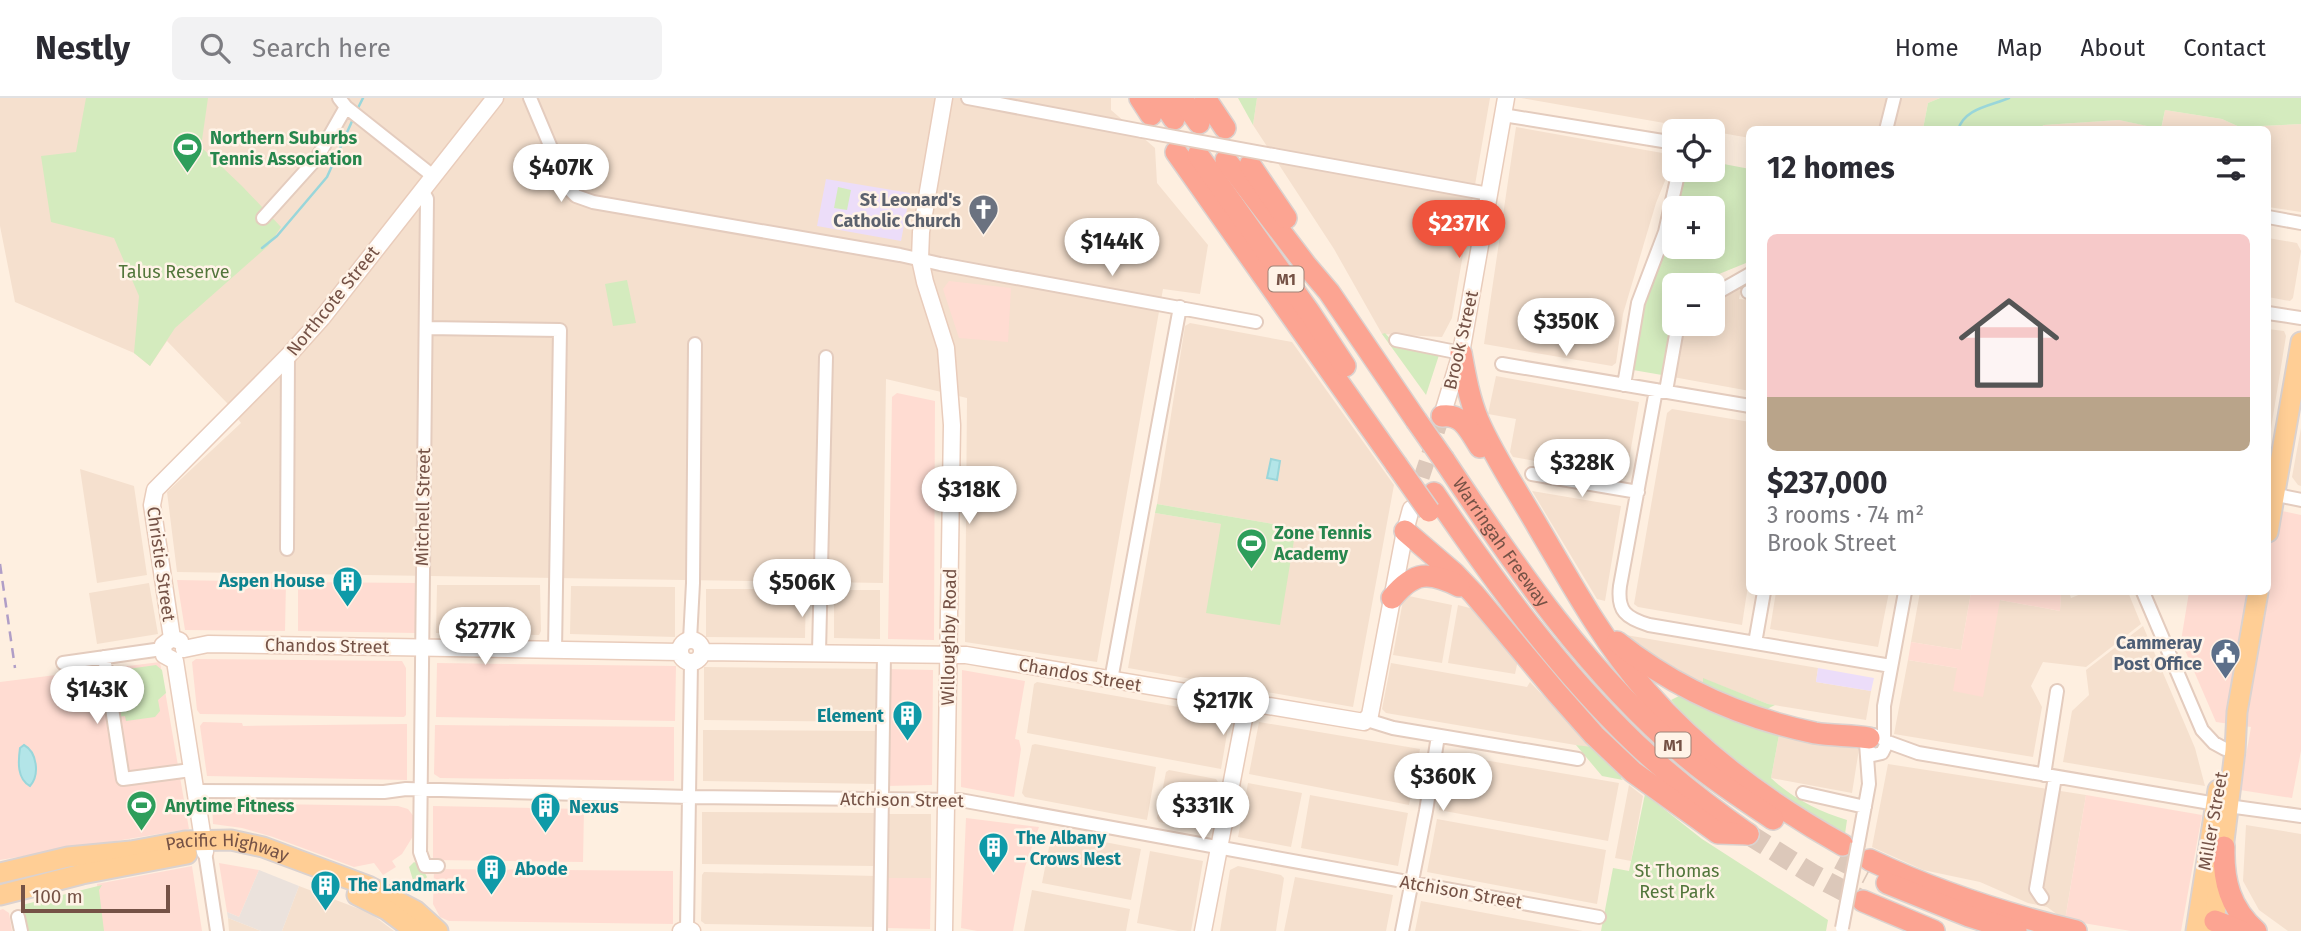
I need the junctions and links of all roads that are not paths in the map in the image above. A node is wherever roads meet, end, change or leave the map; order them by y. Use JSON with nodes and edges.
{"nodes":[{"id":1,"x":495,"y":98,"type":"edge"},
{"id":2,"x":530,"y":98,"type":"edge"},
{"id":3,"x":944,"y":98,"type":"edge"},
{"id":4,"x":968,"y":98,"type":"edge"},
{"id":5,"x":1181,"y":98,"type":"edge"},
{"id":6,"x":1205,"y":98,"type":"edge"},
{"id":7,"x":1506,"y":98,"type":"edge"},
{"id":8,"x":1894,"y":98,"type":"edge"},
{"id":9,"x":343,"y":102,"type":"edge"},
{"id":10,"x":1148,"y":110,"type":"edge"},
{"id":11,"x":1503,"y":115,"type":"junction"},
{"id":12,"x":1174,"y":119,"type":"dead end"},
{"id":13,"x":1199,"y":123,"type":"dead end"},
{"id":14,"x":1887,"y":126,"type":"edge"},
{"id":15,"x":1225,"y":128,"type":"dead end"},
{"id":16,"x":1662,"y":141,"type":"edge"},
{"id":17,"x":1176,"y":152,"type":"dead end"},
{"id":18,"x":1198,"y":155,"type":"dead end"},
{"id":19,"x":1226,"y":160,"type":"dead end"},
{"id":20,"x":1250,"y":165,"type":"dead end"},
{"id":21,"x":433,"y":176,"type":"junction"},
{"id":22,"x":1676,"y":182,"type":"edge"},
{"id":23,"x":422,"y":190,"type":"junction"},
{"id":24,"x":1489,"y":194,"type":"junction"},
{"id":25,"x":263,"y":218,"type":"dead end"},
{"id":26,"x":2271,"y":218,"type":"edge"},
{"id":27,"x":2301,"y":223,"type":"edge"},
{"id":28,"x":920,"y":259,"type":"junction"},
{"id":29,"x":1746,"y":276,"type":"edge"},
{"id":30,"x":1725,"y":288,"type":"edge"},
{"id":31,"x":1329,"y":292,"type":"junction"},
{"id":32,"x":1180,"y":307,"type":"junction"},
{"id":33,"x":2271,"y":313,"type":"edge"},
{"id":34,"x":2301,"y":318,"type":"edge"},
{"id":35,"x":1256,"y":322,"type":"dead end"},
{"id":36,"x":426,"y":328,"type":"junction"},
{"id":37,"x":1675,"y":336,"type":"edge"},
{"id":38,"x":1396,"y":340,"type":"dead end"},
{"id":39,"x":2301,"y":342,"type":"edge"},
{"id":40,"x":695,"y":344,"type":"dead end"},
{"id":41,"x":1461,"y":353,"type":"junction"},
{"id":42,"x":288,"y":356,"type":"junction"},
{"id":43,"x":826,"y":357,"type":"dead end"},
{"id":44,"x":1502,"y":364,"type":"dead end"},
{"id":45,"x":1624,"y":385,"type":"junction"},
{"id":46,"x":1661,"y":391,"type":"junction"},
{"id":47,"x":1746,"y":405,"type":"edge"},
{"id":48,"x":1442,"y":416,"type":"joint"},
{"id":49,"x":1399,"y":458,"type":"junction"},
{"id":50,"x":1532,"y":474,"type":"dead end"},
{"id":51,"x":155,"y":490,"type":"joint"},
{"id":52,"x":1638,"y":492,"type":"junction"},
{"id":53,"x":2271,"y":494,"type":"edge"},
{"id":54,"x":2301,"y":500,"type":"edge"},
{"id":55,"x":1523,"y":503,"type":"junction"},
{"id":56,"x":1424,"y":504,"type":"junction"},
{"id":57,"x":1405,"y":530,"type":"junction"},
{"id":58,"x":287,"y":549,"type":"dead end"},
{"id":59,"x":1474,"y":594,"type":"junction"},
{"id":60,"x":1763,"y":595,"type":"edge"},
{"id":61,"x":1904,"y":595,"type":"edge"},
{"id":62,"x":2144,"y":595,"type":"edge"},
{"id":63,"x":2257,"y":595,"type":"edge"},
{"id":64,"x":1392,"y":598,"type":"junction"},
{"id":65,"x":1590,"y":613,"type":"junction"},
{"id":66,"x":1755,"y":643,"type":"junction"},
{"id":67,"x":422,"y":648,"type":"junction"},
{"id":68,"x":173,"y":649,"type":"junction"},
{"id":69,"x":555,"y":651,"type":"junction"},
{"id":70,"x":691,"y":651,"type":"junction"},
{"id":71,"x":818,"y":652,"type":"junction"},
{"id":72,"x":884,"y":654,"type":"junction"},
{"id":73,"x":949,"y":654,"type":"junction"},
{"id":74,"x":104,"y":657,"type":"junction"},
{"id":75,"x":63,"y":663,"type":"dead end"},
{"id":76,"x":1891,"y":666,"type":"junction"},
{"id":77,"x":1111,"y":680,"type":"junction"},
{"id":78,"x":2057,"y":691,"type":"dead end"},
{"id":79,"x":1247,"y":703,"type":"junction"},
{"id":80,"x":2237,"y":712,"type":"junction"},
{"id":81,"x":1367,"y":720,"type":"junction"},
{"id":82,"x":1438,"y":736,"type":"junction"},
{"id":83,"x":1877,"y":744,"type":"junction"},
{"id":84,"x":2225,"y":749,"type":"junction"},
{"id":85,"x":1578,"y":759,"type":"dead end"},
{"id":86,"x":191,"y":771,"type":"junction"},
{"id":87,"x":2049,"y":776,"type":"junction"},
{"id":88,"x":421,"y":789,"type":"junction"},
{"id":89,"x":195,"y":791,"type":"junction"},
{"id":90,"x":1803,"y":793,"type":"dead end"},
{"id":91,"x":689,"y":797,"type":"junction"},
{"id":92,"x":946,"y":799,"type":"junction"},
{"id":93,"x":881,"y":800,"type":"junction"},
{"id":94,"x":2222,"y":805,"type":"junction"},
{"id":95,"x":1865,"y":807,"type":"junction"},
{"id":96,"x":2301,"y":816,"type":"edge"},
{"id":97,"x":203,"y":846,"type":"junction"},
{"id":98,"x":2224,"y":846,"type":"junction"},
{"id":99,"x":1221,"y":847,"type":"junction"},
{"id":100,"x":1856,"y":856,"type":"junction"},
{"id":101,"x":432,"y":866,"type":"dead end"},
{"id":102,"x":0,"y":873,"type":"edge"},
{"id":103,"x":1411,"y":883,"type":"junction"},
{"id":104,"x":0,"y":895,"type":"edge"},
{"id":105,"x":2042,"y":898,"type":"dead end"},
{"id":106,"x":1863,"y":901,"type":"tunnel mouth"},
{"id":107,"x":1208,"y":914,"type":"junction"},
{"id":108,"x":19,"y":917,"type":"dead end"},
{"id":109,"x":1599,"y":917,"type":"dead end"},
{"id":110,"x":2207,"y":929,"type":"edge"},
{"id":111,"x":686,"y":930,"type":"edge"},
{"id":112,"x":1842,"y":930,"type":"edge"},
{"id":113,"x":21,"y":931,"type":"edge"},
{"id":114,"x":217,"y":931,"type":"edge"},
{"id":115,"x":415,"y":931,"type":"edge"},
{"id":116,"x":438,"y":931,"type":"edge"},
{"id":117,"x":880,"y":931,"type":"edge"},
{"id":118,"x":944,"y":931,"type":"edge"},
{"id":119,"x":1203,"y":931,"type":"edge"},
{"id":120,"x":1209,"y":931,"type":"edge"},
{"id":121,"x":1402,"y":931,"type":"edge"},
{"id":122,"x":1934,"y":931,"type":"edge"},
{"id":123,"x":2015,"y":931,"type":"edge"},
{"id":124,"x":2076,"y":931,"type":"edge"},
{"id":125,"x":2241,"y":931,"type":"edge"},
{"id":126,"x":2256,"y":931,"type":"edge"}],
"edges":[{"from":1,"to":21,"type":"main road","name":"Northcote Street"},
{"from":2,"to":28,"type":"street"},
{"from":3,"to":28,"type":"main road","name":"Willoughby Road"},
{"from":4,"to":10,"type":"street"},
{"from":5,"to":13,"type":"highway"},
{"from":6,"to":15,"type":"highway"},
{"from":7,"to":11,"type":"main road","name":"Brook Street"},
{"from":8,"to":14,"type":"street"},
{"from":9,"to":21,"type":"street"},
{"from":9,"to":25,"type":"street"},
{"from":10,"to":12,"type":"highway"},
{"from":10,"to":24,"type":"street","bridge":true},
{"from":11,"to":16,"type":"street"},
{"from":11,"to":24,"type":"main road","name":"Brook Street"},
{"from":17,"to":49,"type":"highway"},
{"from":18,"to":49,"type":"highway","name":"Warringah Freeway","number":"M1"},
{"from":19,"to":31,"type":"highway","name":"Warringah Freeway","number":"M1"},
{"from":20,"to":31,"type":"highway"},
{"from":21,"to":23,"type":"main road","name":"Northcote Street"},
{"from":22,"to":45,"type":"street"},
{"from":23,"to":36,"type":"street","name":"Mitchell Street"},
{"from":23,"to":42,"type":"main road","name":"Northcote Street"},
{"from":24,"to":41,"type":"main road","name":"Brook Street"},
{"from":26,"to":27,"type":"street"},
{"from":28,"to":32,"type":"street"},
{"from":28,"to":73,"type":"main road","name":"Willoughby Road"},
{"from":29,"to":30,"type":"street"},
{"from":31,"to":100,"type":"highway","name":"Warringah Freeway","number":"M1","bridge":true},
{"from":32,"to":35,"type":"street"},
{"from":32,"to":77,"type":"street"},
{"from":33,"to":34,"type":"street"},
{"from":36,"to":67,"type":"street","name":"Mitchell Street"},
{"from":36,"to":69,"type":"street"},
{"from":37,"to":46,"type":"street"},
{"from":38,"to":41,"type":"street"},
{"from":39,"to":53,"type":"main road"},
{"from":40,"to":70,"type":"street"},
{"from":41,"to":48,"type":"main road","name":"Brook Street"},
{"from":41,"to":55,"type":"highway"},
{"from":42,"to":51,"type":"main road","name":"Northcote Street"},
{"from":42,"to":58,"type":"street"},
{"from":43,"to":71,"type":"street"},
{"from":44,"to":45,"type":"street"},
{"from":45,"to":46,"type":"street"},
{"from":46,"to":47,"type":"street"},
{"from":46,"to":52,"type":"street"},
{"from":48,"to":55,"type":"highway"},
{"from":49,"to":56,"type":"highway","name":"Warringah Freeway","number":"M1"},
{"from":50,"to":52,"type":"street"},
{"from":51,"to":68,"type":"main road","name":"Christie Street"},
{"from":52,"to":66,"type":"street"},
{"from":53,"to":54,"type":"street"},
{"from":55,"to":65,"type":"highway"},
{"from":56,"to":57,"type":"main road"},
{"from":56,"to":59,"type":"highway","name":"Warringah Freeway","number":"M1"},
{"from":57,"to":59,"type":"highway"},
{"from":57,"to":64,"type":"main road"},
{"from":59,"to":64,"type":"highway"},
{"from":60,"to":66,"type":"street"},
{"from":61,"to":76,"type":"street"},
{"from":62,"to":84,"type":"street"},
{"from":63,"to":80,"type":"main road","name":"Miller Street"},
{"from":64,"to":81,"type":"main road"},
{"from":65,"to":83,"type":"highway"},
{"from":65,"to":100,"type":"highway"},
{"from":66,"to":76,"type":"street"},
{"from":67,"to":68,"type":"main road","name":"Chandos Street"},
{"from":67,"to":69,"type":"main road","name":"Chandos Street"},
{"from":67,"to":88,"type":"street","name":"Mitchell Street"},
{"from":68,"to":74,"type":"street","name":"Chandos Street"},
{"from":68,"to":86,"type":"main road","name":"Christie Street"},
{"from":69,"to":70,"type":"main road","name":"Chandos Street"},
{"from":70,"to":71,"type":"main road","name":"Chandos Street"},
{"from":70,"to":91,"type":"street"},
{"from":71,"to":72,"type":"main road","name":"Chandos Street"},
{"from":72,"to":73,"type":"main road","name":"Chandos Street"},
{"from":72,"to":93,"type":"street"},
{"from":73,"to":77,"type":"main road","name":"Chandos Street"},
{"from":73,"to":92,"type":"main road","name":"Willoughby Road"},
{"from":74,"to":75,"type":"street","name":"Chandos Street"},
{"from":74,"to":86,"type":"street"},
{"from":76,"to":83,"type":"street"},
{"from":77,"to":79,"type":"main road","name":"Chandos Street"},
{"from":78,"to":87,"type":"street"},
{"from":79,"to":81,"type":"main road","name":"Chandos Street"},
{"from":79,"to":99,"type":"main road"},
{"from":80,"to":84,"type":"main road","name":"Miller Street"},
{"from":80,"to":94,"type":"main road","name":"Miller Street"},
{"from":81,"to":82,"type":"street","name":"Chandos Street"},
{"from":82,"to":85,"type":"street","name":"Chandos Street"},
{"from":82,"to":103,"type":"street"},
{"from":83,"to":87,"type":"street"},
{"from":83,"to":95,"type":"street"},
{"from":84,"to":94,"type":"main road","name":"Miller Street"},
{"from":86,"to":89,"type":"main road","name":"Christie Street"},
{"from":87,"to":94,"type":"street"},
{"from":87,"to":105,"type":"street"},
{"from":88,"to":89,"type":"street","name":"Atchison Street"},
{"from":88,"to":91,"type":"street","name":"Atchison Street"},
{"from":88,"to":101,"type":"street","name":"Mitchell Street"},
{"from":89,"to":97,"type":"main road","name":"Christie Street"},
{"from":90,"to":95,"type":"street"},
{"from":91,"to":93,"type":"street","name":"Atchison Street"},
{"from":91,"to":111,"type":"street"},
{"from":92,"to":93,"type":"street","name":"Atchison Street"},
{"from":92,"to":99,"type":"street","name":"Atchison Street"},
{"from":92,"to":118,"type":"main road","name":"Willoughby Road"},
{"from":93,"to":117,"type":"street"},
{"from":94,"to":96,"type":"street"},
{"from":94,"to":98,"type":"main road","name":"Miller Street"},
{"from":94,"to":110,"type":"main road","name":"Miller Street"},
{"from":95,"to":100,"type":"street"},
{"from":97,"to":102,"type":"main road","name":"Pacific Highway"},
{"from":97,"to":104,"type":"main road","name":"Pacific Highway"},
{"from":97,"to":114,"type":"street","name":"Christie Street"},
{"from":97,"to":115,"type":"main road","name":"Pacific Highway"},
{"from":97,"to":116,"type":"main road","name":"Pacific Highway"},
{"from":98,"to":110,"type":"main road","name":"Miller Street"},
{"from":98,"to":126,"type":"highway"},
{"from":99,"to":103,"type":"street","name":"Atchison Street"},
{"from":99,"to":107,"type":"main road"},
{"from":100,"to":112,"type":"street","bridge":true},
{"from":100,"to":123,"type":"highway","name":"Warringah Freeway","number":"M1"},
{"from":100,"to":124,"type":"highway"},
{"from":103,"to":109,"type":"street","name":"Atchison Street"},
{"from":103,"to":121,"type":"street"},
{"from":106,"to":122,"type":"highway"},
{"from":107,"to":119,"type":"main road"},
{"from":107,"to":120,"type":"main road"},
{"from":108,"to":113,"type":"street"},
{"from":110,"to":125,"type":"highway"}]}
